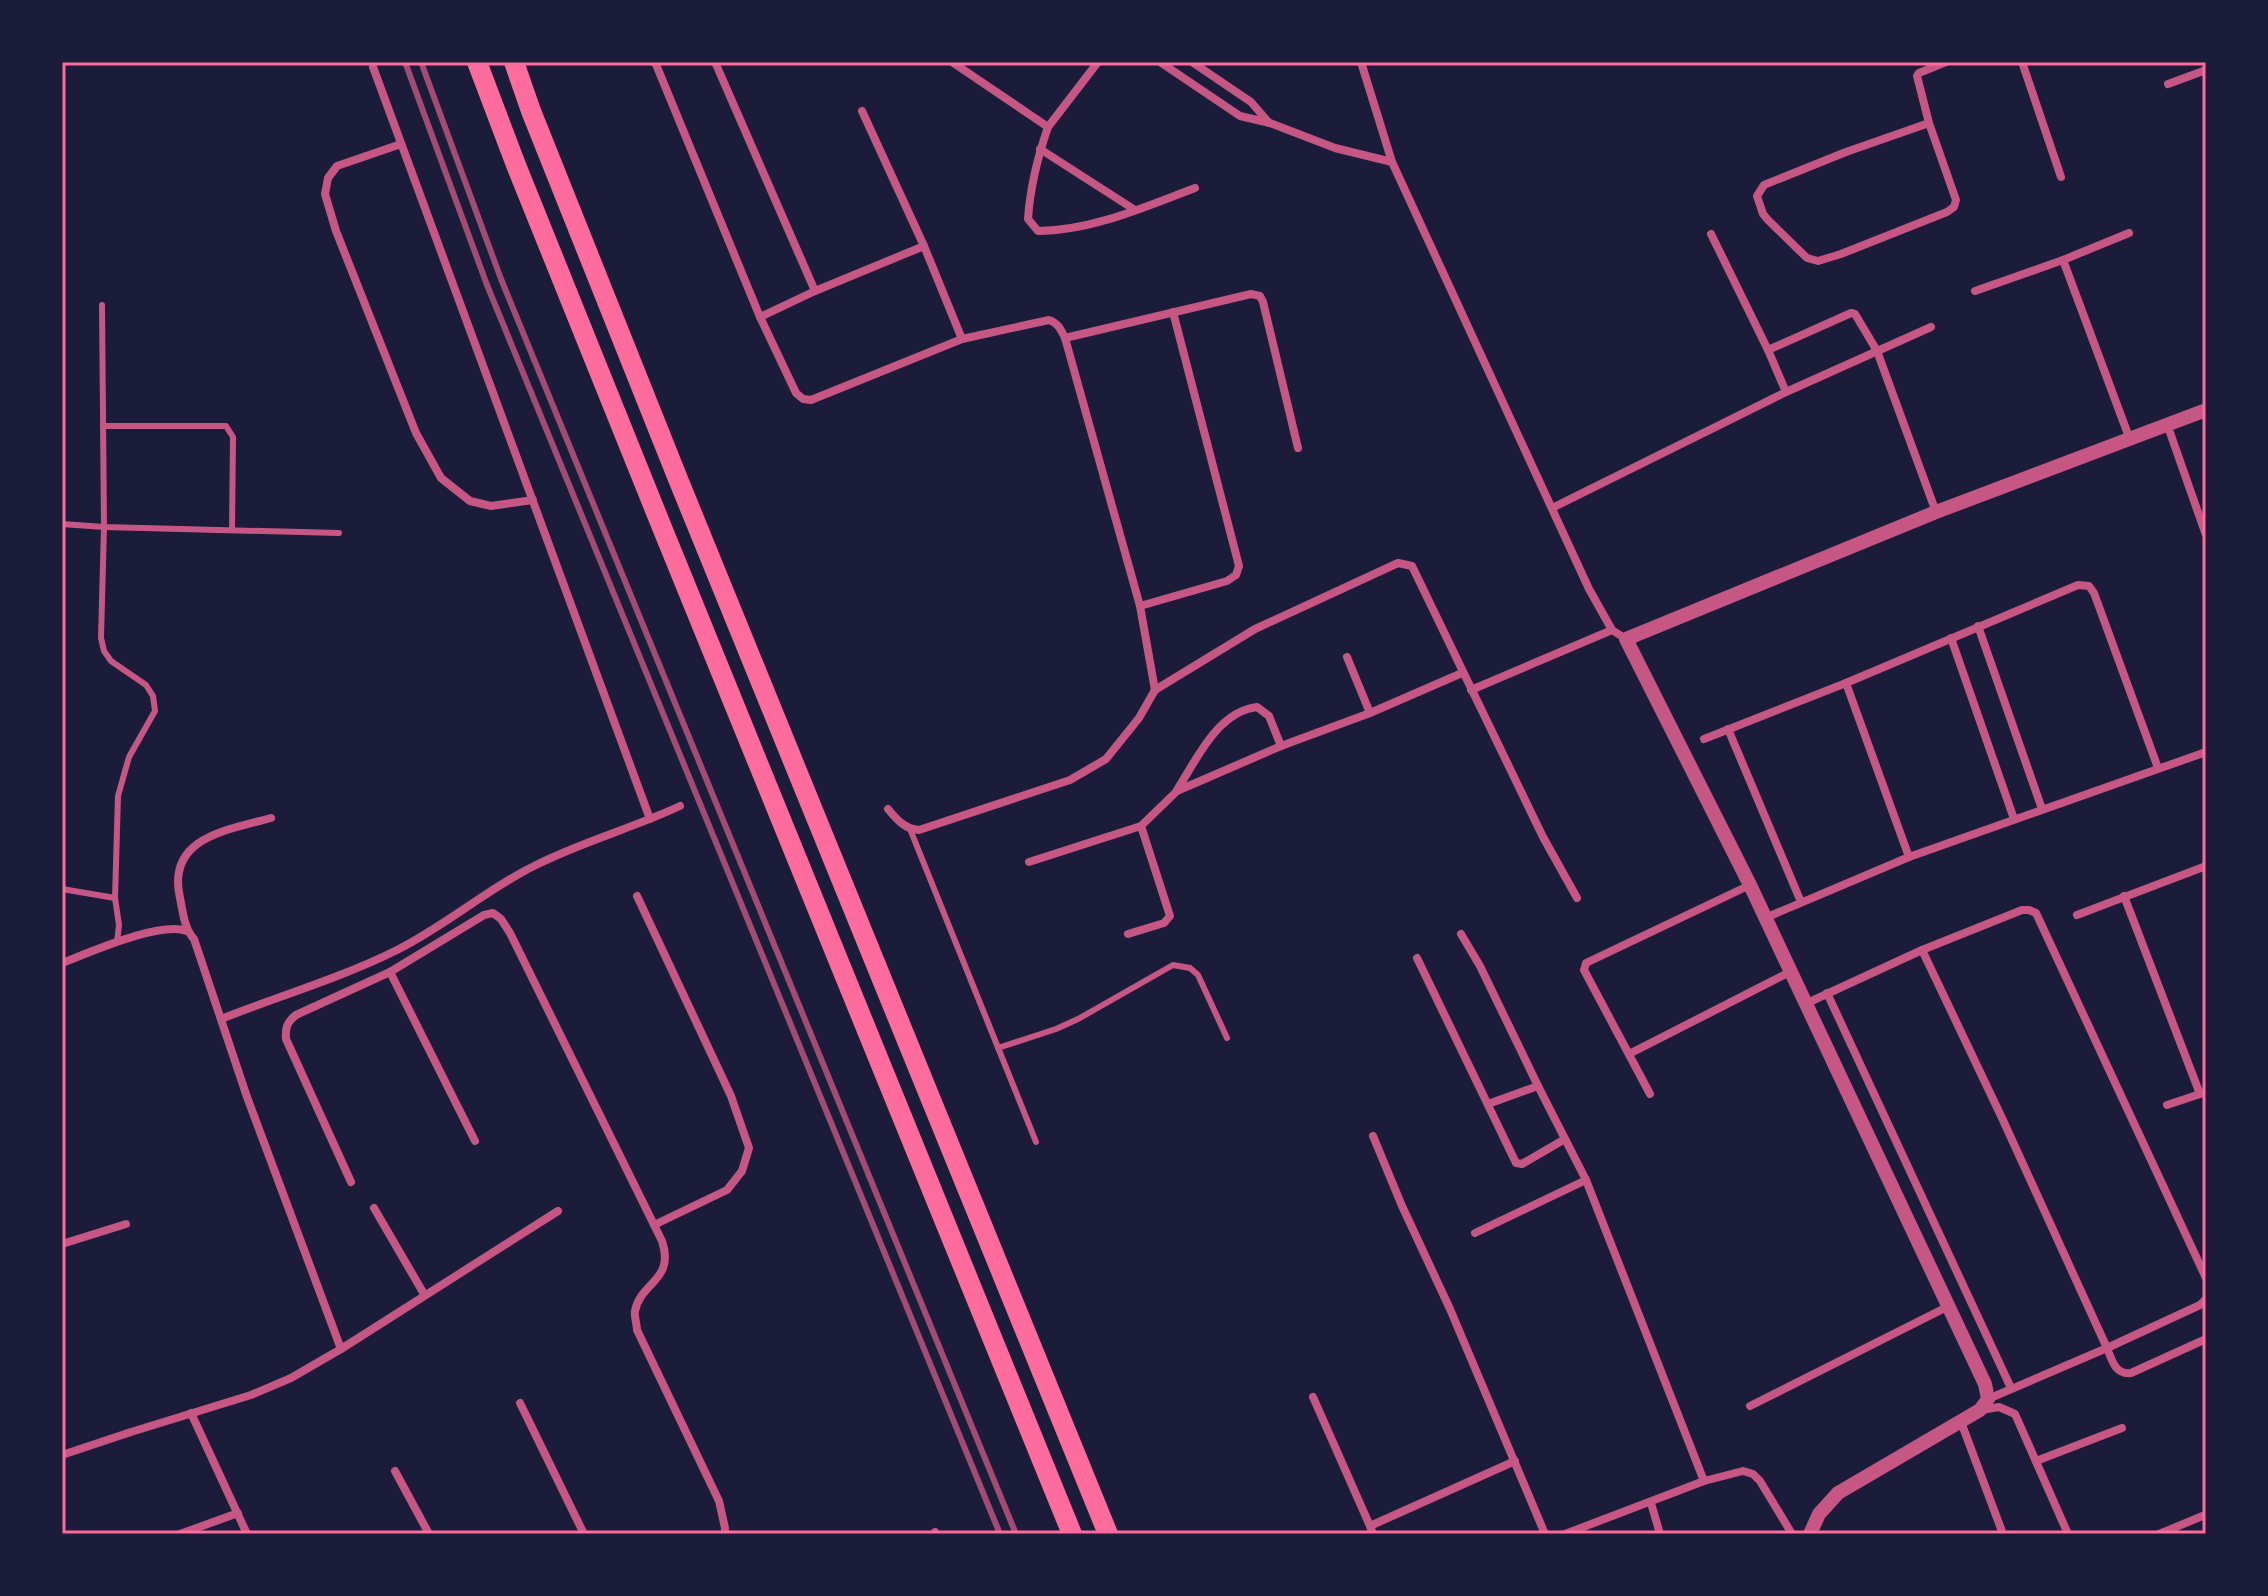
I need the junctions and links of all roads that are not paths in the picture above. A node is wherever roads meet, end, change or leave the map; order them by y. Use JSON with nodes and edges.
{"nodes":[{"id":1,"x":477,"y":62,"type":"edge"},
{"id":2,"x":514,"y":62,"type":"edge"},
{"id":3,"x":655,"y":62,"type":"edge"},
{"id":4,"x":715,"y":62,"type":"edge"},
{"id":5,"x":952,"y":62,"type":"edge"},
{"id":6,"x":1098,"y":62,"type":"edge"},
{"id":7,"x":1160,"y":62,"type":"edge"},
{"id":8,"x":1192,"y":62,"type":"edge"},
{"id":9,"x":1361,"y":62,"type":"edge"},
{"id":10,"x":1946,"y":62,"type":"edge"},
{"id":11,"x":2022,"y":62,"type":"edge"},
{"id":12,"x":373,"y":67,"type":"dead end"},
{"id":13,"x":2206,"y":70,"type":"edge"},
{"id":14,"x":2168,"y":84,"type":"dead end"},
{"id":15,"x":862,"y":111,"type":"dead end"},
{"id":16,"x":1270,"y":123,"type":"junction"},
{"id":17,"x":1929,"y":123,"type":"junction"},
{"id":18,"x":1048,"y":127,"type":"junction"},
{"id":19,"x":401,"y":144,"type":"junction"},
{"id":20,"x":1040,"y":149,"type":"junction"},
{"id":21,"x":1392,"y":162,"type":"junction"},
{"id":22,"x":2061,"y":177,"type":"dead end"},
{"id":23,"x":1195,"y":188,"type":"dead end"},
{"id":24,"x":1135,"y":210,"type":"junction"},
{"id":25,"x":2129,"y":233,"type":"dead end"},
{"id":26,"x":1711,"y":234,"type":"dead end"},
{"id":27,"x":924,"y":246,"type":"junction"},
{"id":28,"x":2063,"y":260,"type":"junction"},
{"id":29,"x":815,"y":291,"type":"junction"},
{"id":30,"x":1975,"y":291,"type":"dead end"},
{"id":31,"x":102,"y":305,"type":"dead end"},
{"id":32,"x":1173,"y":312,"type":"junction"},
{"id":33,"x":760,"y":317,"type":"junction"},
{"id":34,"x":1931,"y":327,"type":"dead end"},
{"id":35,"x":1065,"y":338,"type":"junction"},
{"id":36,"x":962,"y":339,"type":"junction"},
{"id":37,"x":1768,"y":350,"type":"junction"},
{"id":38,"x":1877,"y":351,"type":"junction"},
{"id":39,"x":1786,"y":392,"type":"junction"},
{"id":40,"x":2206,"y":410,"type":"edge"},
{"id":41,"x":2167,"y":424,"type":"junction"},
{"id":42,"x":103,"y":426,"type":"junction"},
{"id":43,"x":2129,"y":437,"type":"junction"},
{"id":44,"x":1298,"y":448,"type":"dead end"},
{"id":45,"x":533,"y":500,"type":"junction"},
{"id":46,"x":1552,"y":508,"type":"junction"},
{"id":47,"x":1936,"y":512,"type":"junction"},
{"id":48,"x":62,"y":524,"type":"edge"},
{"id":49,"x":104,"y":527,"type":"junction"},
{"id":50,"x":232,"y":530,"type":"junction"},
{"id":51,"x":339,"y":533,"type":"dead end"},
{"id":52,"x":2206,"y":535,"type":"edge"},
{"id":53,"x":1140,"y":606,"type":"junction"},
{"id":54,"x":1978,"y":626,"type":"junction"},
{"id":55,"x":1612,"y":630,"type":"junction"},
{"id":56,"x":1951,"y":638,"type":"junction"},
{"id":57,"x":1626,"y":639,"type":"junction"},
{"id":58,"x":1347,"y":657,"type":"dead end"},
{"id":59,"x":1462,"y":673,"type":"junction"},
{"id":60,"x":1846,"y":683,"type":"junction"},
{"id":61,"x":1155,"y":690,"type":"junction"},
{"id":62,"x":1471,"y":690,"type":"junction"},
{"id":63,"x":1370,"y":713,"type":"junction"},
{"id":64,"x":1728,"y":729,"type":"junction"},
{"id":65,"x":1704,"y":739,"type":"dead end"},
{"id":66,"x":1281,"y":746,"type":"junction"},
{"id":67,"x":2206,"y":752,"type":"edge"},
{"id":68,"x":2158,"y":768,"type":"junction"},
{"id":69,"x":1177,"y":791,"type":"junction"},
{"id":70,"x":680,"y":806,"type":"dead end"},
{"id":71,"x":888,"y":809,"type":"dead end"},
{"id":72,"x":2042,"y":809,"type":"junction"},
{"id":73,"x":271,"y":818,"type":"dead end"},
{"id":74,"x":650,"y":819,"type":"junction"},
{"id":75,"x":2014,"y":819,"type":"junction"},
{"id":76,"x":1141,"y":826,"type":"junction"},
{"id":77,"x":910,"y":829,"type":"junction"},
{"id":78,"x":1909,"y":857,"type":"junction"},
{"id":79,"x":1029,"y":862,"type":"dead end"},
{"id":80,"x":2206,"y":866,"type":"edge"},
{"id":81,"x":1750,"y":885,"type":"junction"},
{"id":82,"x":62,"y":889,"type":"edge"},
{"id":83,"x":637,"y":896,"type":"dead end"},
{"id":84,"x":2124,"y":896,"type":"junction"},
{"id":85,"x":115,"y":898,"type":"junction"},
{"id":86,"x":1577,"y":898,"type":"dead end"},
{"id":87,"x":1801,"y":902,"type":"junction"},
{"id":88,"x":2077,"y":915,"type":"dead end"},
{"id":89,"x":1764,"y":918,"type":"junction"},
{"id":90,"x":187,"y":931,"type":"junction"},
{"id":91,"x":1128,"y":934,"type":"dead end"},
{"id":92,"x":1461,"y":934,"type":"dead end"},
{"id":93,"x":117,"y":942,"type":"junction"},
{"id":94,"x":1922,"y":950,"type":"junction"},
{"id":95,"x":1417,"y":958,"type":"dead end"},
{"id":96,"x":62,"y":963,"type":"edge"},
{"id":97,"x":390,"y":972,"type":"junction"},
{"id":98,"x":1790,"y":972,"type":"junction"},
{"id":99,"x":1827,"y":993,"type":"junction"},
{"id":100,"x":1805,"y":1004,"type":"junction"},
{"id":101,"x":221,"y":1019,"type":"junction"},
{"id":102,"x":1227,"y":1038,"type":"dead end"},
{"id":103,"x":998,"y":1048,"type":"junction"},
{"id":104,"x":1629,"y":1054,"type":"junction"},
{"id":105,"x":1538,"y":1086,"type":"junction"},
{"id":106,"x":2203,"y":1093,"type":"edge"},
{"id":107,"x":1650,"y":1094,"type":"dead end"},
{"id":108,"x":1488,"y":1104,"type":"junction"},
{"id":109,"x":2167,"y":1105,"type":"dead end"},
{"id":110,"x":1373,"y":1136,"type":"dead end"},
{"id":111,"x":1565,"y":1139,"type":"junction"},
{"id":112,"x":475,"y":1141,"type":"dead end"},
{"id":113,"x":1036,"y":1142,"type":"dead end"},
{"id":114,"x":1586,"y":1180,"type":"junction"},
{"id":115,"x":351,"y":1182,"type":"dead end"},
{"id":116,"x":374,"y":1208,"type":"dead end"},
{"id":117,"x":558,"y":1211,"type":"dead end"},
{"id":118,"x":126,"y":1224,"type":"dead end"},
{"id":119,"x":654,"y":1225,"type":"junction"},
{"id":120,"x":1475,"y":1233,"type":"dead end"},
{"id":121,"x":62,"y":1244,"type":"edge"},
{"id":122,"x":2206,"y":1278,"type":"edge"},
{"id":123,"x":424,"y":1294,"type":"junction"},
{"id":124,"x":2206,"y":1299,"type":"edge"},
{"id":125,"x":1949,"y":1305,"type":"junction"},
{"id":126,"x":2206,"y":1339,"type":"edge"},
{"id":127,"x":2107,"y":1348,"type":"junction"},
{"id":128,"x":341,"y":1349,"type":"junction"},
{"id":129,"x":2011,"y":1388,"type":"junction"},
{"id":130,"x":1313,"y":1397,"type":"dead end"},
{"id":131,"x":520,"y":1403,"type":"dead end"},
{"id":132,"x":1984,"y":1404,"type":"junction"},
{"id":133,"x":1750,"y":1406,"type":"dead end"},
{"id":134,"x":191,"y":1413,"type":"junction"},
{"id":135,"x":1961,"y":1422,"type":"junction"},
{"id":136,"x":2122,"y":1428,"type":"dead end"},
{"id":137,"x":62,"y":1455,"type":"edge"},
{"id":138,"x":1515,"y":1461,"type":"junction"},
{"id":139,"x":2036,"y":1461,"type":"junction"},
{"id":140,"x":395,"y":1471,"type":"dead end"},
{"id":141,"x":1704,"y":1481,"type":"junction"},
{"id":142,"x":1651,"y":1503,"type":"junction"},
{"id":143,"x":238,"y":1513,"type":"junction"},
{"id":144,"x":2205,"y":1515,"type":"edge"},
{"id":145,"x":1371,"y":1530,"type":"edge"},
{"id":146,"x":180,"y":1534,"type":"edge"},
{"id":147,"x":247,"y":1534,"type":"edge"},
{"id":148,"x":429,"y":1534,"type":"edge"},
{"id":149,"x":584,"y":1534,"type":"edge"},
{"id":150,"x":725,"y":1534,"type":"edge"},
{"id":151,"x":1072,"y":1534,"type":"edge"},
{"id":152,"x":1108,"y":1534,"type":"edge"},
{"id":153,"x":1545,"y":1534,"type":"edge"},
{"id":154,"x":1565,"y":1534,"type":"edge"},
{"id":155,"x":1660,"y":1534,"type":"edge"},
{"id":156,"x":1792,"y":1534,"type":"edge"},
{"id":157,"x":1810,"y":1534,"type":"edge"},
{"id":158,"x":2003,"y":1534,"type":"edge"},
{"id":159,"x":2068,"y":1534,"type":"edge"},
{"id":160,"x":2159,"y":1534,"type":"edge"}],
"edges":[{"from":1,"to":151,"type":"highway"},
{"from":2,"to":152,"type":"highway"},
{"from":3,"to":33,"type":"street"},
{"from":4,"to":29,"type":"street"},
{"from":5,"to":18,"type":"street"},
{"from":6,"to":18,"type":"street"},
{"from":7,"to":16,"type":"street"},
{"from":8,"to":16,"type":"street"},
{"from":9,"to":21,"type":"street"},
{"from":10,"to":17,"type":"street"},
{"from":11,"to":22,"type":"street"},
{"from":12,"to":19,"type":"street"},
{"from":13,"to":14,"type":"street"},
{"from":15,"to":27,"type":"street"},
{"from":16,"to":21,"type":"street"},
{"from":17,"to":17,"type":"street"},
{"from":18,"to":20,"type":"street"},
{"from":19,"to":45,"type":"street"},
{"from":19,"to":45,"type":"street"},
{"from":20,"to":24,"type":"street"},
{"from":20,"to":24,"type":"street"},
{"from":21,"to":46,"type":"street"},
{"from":23,"to":24,"type":"street"},
{"from":25,"to":28,"type":"street"},
{"from":26,"to":37,"type":"street"},
{"from":27,"to":29,"type":"street"},
{"from":27,"to":36,"type":"street"},
{"from":28,"to":30,"type":"street"},
{"from":28,"to":43,"type":"street"},
{"from":29,"to":33,"type":"street"},
{"from":31,"to":42,"type":"lane"},
{"from":32,"to":35,"type":"street"},
{"from":32,"to":44,"type":"street"},
{"from":32,"to":53,"type":"street"},
{"from":33,"to":36,"type":"street"},
{"from":34,"to":38,"type":"street"},
{"from":35,"to":36,"type":"street"},
{"from":35,"to":53,"type":"street"},
{"from":37,"to":38,"type":"street"},
{"from":37,"to":39,"type":"street"},
{"from":38,"to":39,"type":"street"},
{"from":38,"to":47,"type":"street"},
{"from":39,"to":46,"type":"street"},
{"from":40,"to":41,"type":"street"},
{"from":41,"to":43,"type":"street"},
{"from":41,"to":52,"type":"street"},
{"from":42,"to":49,"type":"lane"},
{"from":42,"to":50,"type":"lane"},
{"from":43,"to":47,"type":"street"},
{"from":45,"to":74,"type":"street"},
{"from":46,"to":55,"type":"street"},
{"from":47,"to":57,"type":"street"},
{"from":48,"to":49,"type":"lane"},
{"from":49,"to":50,"type":"lane"},
{"from":49,"to":85,"type":"lane"},
{"from":50,"to":51,"type":"lane"},
{"from":53,"to":61,"type":"street"},
{"from":54,"to":56,"type":"street"},
{"from":54,"to":68,"type":"street"},
{"from":54,"to":72,"type":"street"},
{"from":55,"to":57,"type":"street"},
{"from":55,"to":62,"type":"street"},
{"from":56,"to":60,"type":"street"},
{"from":56,"to":75,"type":"street"},
{"from":57,"to":81,"type":"street"},
{"from":58,"to":63,"type":"street"},
{"from":59,"to":61,"type":"street"},
{"from":59,"to":62,"type":"street"},
{"from":59,"to":63,"type":"street"},
{"from":60,"to":64,"type":"street"},
{"from":60,"to":78,"type":"street"},
{"from":61,"to":77,"type":"street"},
{"from":62,"to":86,"type":"street"},
{"from":63,"to":66,"type":"street"},
{"from":64,"to":65,"type":"street"},
{"from":64,"to":87,"type":"street"},
{"from":66,"to":69,"type":"street"},
{"from":66,"to":69,"type":"street"},
{"from":67,"to":68,"type":"street"},
{"from":68,"to":72,"type":"street"},
{"from":69,"to":76,"type":"street"},
{"from":70,"to":74,"type":"street"},
{"from":71,"to":77,"type":"street"},
{"from":72,"to":75,"type":"street"},
{"from":73,"to":90,"type":"street"},
{"from":74,"to":101,"type":"street"},
{"from":75,"to":78,"type":"street"},
{"from":76,"to":79,"type":"street"},
{"from":76,"to":91,"type":"street"},
{"from":77,"to":103,"type":"lane"},
{"from":78,"to":87,"type":"street"},
{"from":80,"to":84,"type":"street"},
{"from":81,"to":89,"type":"street"},
{"from":81,"to":104,"type":"street"},
{"from":82,"to":85,"type":"lane"},
{"from":83,"to":119,"type":"street"},
{"from":84,"to":88,"type":"street"},
{"from":84,"to":106,"type":"street"},
{"from":85,"to":93,"type":"lane"},
{"from":87,"to":89,"type":"street"},
{"from":89,"to":98,"type":"street"},
{"from":90,"to":93,"type":"street"},
{"from":90,"to":101,"type":"street"},
{"from":92,"to":105,"type":"street"},
{"from":93,"to":96,"type":"street"},
{"from":94,"to":99,"type":"street"},
{"from":94,"to":122,"type":"street"},
{"from":94,"to":127,"type":"street"},
{"from":95,"to":108,"type":"street"},
{"from":97,"to":112,"type":"street"},
{"from":97,"to":115,"type":"street"},
{"from":97,"to":119,"type":"street"},
{"from":98,"to":100,"type":"street"},
{"from":98,"to":104,"type":"street"},
{"from":99,"to":100,"type":"street"},
{"from":99,"to":129,"type":"street"},
{"from":100,"to":125,"type":"street"},
{"from":101,"to":128,"type":"street"},
{"from":102,"to":103,"type":"lane"},
{"from":103,"to":113,"type":"lane"},
{"from":104,"to":107,"type":"street"},
{"from":105,"to":108,"type":"street"},
{"from":105,"to":111,"type":"street"},
{"from":106,"to":109,"type":"street"},
{"from":108,"to":111,"type":"street"},
{"from":110,"to":138,"type":"street"},
{"from":111,"to":114,"type":"street"},
{"from":114,"to":120,"type":"street"},
{"from":114,"to":141,"type":"street"},
{"from":116,"to":123,"type":"street"},
{"from":117,"to":123,"type":"street"},
{"from":118,"to":121,"type":"street"},
{"from":119,"to":150,"type":"street"},
{"from":123,"to":128,"type":"street"},
{"from":124,"to":127,"type":"street"},
{"from":125,"to":132,"type":"street"},
{"from":125,"to":133,"type":"street"},
{"from":126,"to":127,"type":"street"},
{"from":127,"to":129,"type":"street"},
{"from":128,"to":134,"type":"street"},
{"from":129,"to":132,"type":"street"},
{"from":130,"to":145,"type":"street"},
{"from":131,"to":149,"type":"street"},
{"from":132,"to":135,"type":"street"},
{"from":132,"to":139,"type":"street"},
{"from":134,"to":137,"type":"street"},
{"from":134,"to":143,"type":"street"},
{"from":135,"to":157,"type":"street"},
{"from":135,"to":158,"type":"street"},
{"from":136,"to":139,"type":"street"},
{"from":138,"to":145,"type":"street"},
{"from":138,"to":153,"type":"street"},
{"from":139,"to":159,"type":"street"},
{"from":140,"to":148,"type":"street"},
{"from":141,"to":142,"type":"street"},
{"from":141,"to":156,"type":"street"},
{"from":142,"to":154,"type":"street"},
{"from":142,"to":155,"type":"street"},
{"from":143,"to":146,"type":"street"},
{"from":143,"to":147,"type":"street"},
{"from":144,"to":160,"type":"street"}]}
